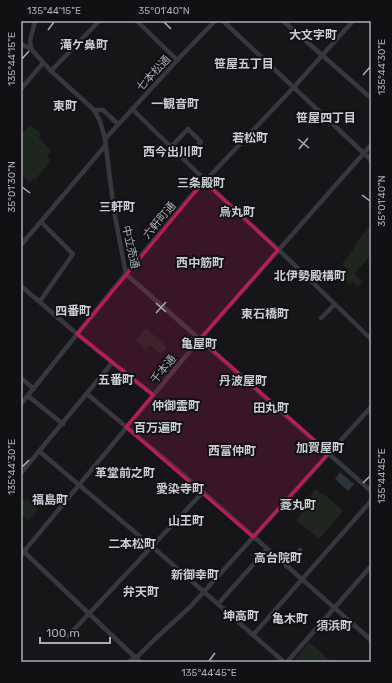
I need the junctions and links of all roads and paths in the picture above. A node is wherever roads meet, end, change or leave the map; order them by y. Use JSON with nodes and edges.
{"nodes":[{"id":1,"x":35,"y":21,"type":"edge"},
{"id":2,"x":99,"y":21,"type":"edge"},
{"id":3,"x":137,"y":21,"type":"edge"},
{"id":4,"x":215,"y":21,"type":"edge"},
{"id":5,"x":223,"y":21,"type":"edge"},
{"id":6,"x":283,"y":21,"type":"edge"},
{"id":7,"x":353,"y":21,"type":"edge"},
{"id":8,"x":21,"y":44,"type":"edge"},
{"id":9,"x":31,"y":49,"type":"junction"},
{"id":10,"x":323,"y":56,"type":"junction"},
{"id":11,"x":177,"y":60,"type":"junction"},
{"id":12,"x":43,"y":63,"type":"junction"},
{"id":13,"x":51,"y":71,"type":"junction"},
{"id":14,"x":293,"y":88,"type":"junction"},
{"id":15,"x":21,"y":89,"type":"edge"},
{"id":16,"x":371,"y":98,"type":"edge"},
{"id":17,"x":132,"y":109,"type":"junction"},
{"id":18,"x":94,"y":110,"type":"junction"},
{"id":19,"x":118,"y":124,"type":"junction"},
{"id":20,"x":105,"y":139,"type":"junction"},
{"id":21,"x":371,"y":144,"type":"edge"},
{"id":22,"x":105,"y":146,"type":"junction"},
{"id":23,"x":170,"y":147,"type":"junction"},
{"id":24,"x":364,"y":153,"type":"junction"},
{"id":25,"x":184,"y":160,"type":"junction"},
{"id":26,"x":371,"y":160,"type":"edge"},
{"id":27,"x":204,"y":181,"type":"junction"},
{"id":28,"x":41,"y":222,"type":"junction"},
{"id":29,"x":21,"y":245,"type":"edge"},
{"id":30,"x":278,"y":250,"type":"junction"},
{"id":31,"x":126,"y":274,"type":"junction"},
{"id":32,"x":21,"y":286,"type":"edge"},
{"id":33,"x":40,"y":301,"type":"junction"},
{"id":34,"x":334,"y":305,"type":"junction"},
{"id":35,"x":321,"y":318,"type":"dead end"},
{"id":36,"x":77,"y":334,"type":"junction"},
{"id":37,"x":200,"y":339,"type":"junction"},
{"id":38,"x":371,"y":339,"type":"edge"},
{"id":39,"x":112,"y":363,"type":"junction"},
{"id":40,"x":21,"y":378,"type":"edge"},
{"id":41,"x":34,"y":389,"type":"junction"},
{"id":42,"x":87,"y":394,"type":"junction"},
{"id":43,"x":153,"y":395,"type":"junction"},
{"id":44,"x":28,"y":396,"type":"junction"},
{"id":45,"x":21,"y":404,"type":"edge"},
{"id":46,"x":371,"y":406,"type":"edge"},
{"id":47,"x":63,"y":424,"type":"junction"},
{"id":48,"x":126,"y":426,"type":"junction"},
{"id":49,"x":39,"y":451,"type":"junction"},
{"id":50,"x":329,"y":453,"type":"junction"},
{"id":51,"x":21,"y":473,"type":"edge"},
{"id":52,"x":79,"y":484,"type":"junction"},
{"id":53,"x":371,"y":491,"type":"edge"},
{"id":54,"x":203,"y":492,"type":"junction"},
{"id":55,"x":371,"y":501,"type":"edge"},
{"id":56,"x":253,"y":537,"type":"junction"},
{"id":57,"x":152,"y":546,"type":"junction"},
{"id":58,"x":267,"y":549,"type":"junction"},
{"id":59,"x":300,"y":550,"type":"dead end"},
{"id":60,"x":22,"y":552,"type":"edge"},
{"id":61,"x":286,"y":566,"type":"junction"},
{"id":62,"x":371,"y":566,"type":"edge"},
{"id":63,"x":302,"y":580,"type":"junction"},
{"id":64,"x":204,"y":592,"type":"junction"},
{"id":65,"x":218,"y":604,"type":"junction"},
{"id":66,"x":334,"y":607,"type":"junction"},
{"id":67,"x":89,"y":614,"type":"junction"},
{"id":68,"x":253,"y":635,"type":"junction"},
{"id":69,"x":68,"y":636,"type":"dead end"},
{"id":70,"x":371,"y":640,"type":"edge"},
{"id":71,"x":135,"y":657,"type":"junction"},
{"id":72,"x":129,"y":662,"type":"edge"},
{"id":73,"x":140,"y":662,"type":"edge"},
{"id":74,"x":285,"y":662,"type":"edge"}],
"edges":[{"from":1,"to":9,"type":"street"},
{"from":2,"to":13,"type":"street"},
{"from":3,"to":11,"type":"street"},
{"from":4,"to":11,"type":"street","name":"七本松通"},
{"from":5,"to":14,"type":"street"},
{"from":6,"to":10,"type":"street"},
{"from":7,"to":10,"type":"street","name":"六軒町通"},
{"from":8,"to":9,"type":"street"},
{"from":9,"to":12,"type":"street"},
{"from":10,"to":14,"type":"street","name":"六軒町通"},
{"from":10,"to":16,"type":"street"},
{"from":11,"to":17,"type":"street","name":"七本松通"},
{"from":12,"to":13,"type":"street"},
{"from":12,"to":15,"type":"street"},
{"from":13,"to":18,"type":"street"},
{"from":14,"to":24,"type":"street"},
{"from":14,"to":27,"type":"street","name":"六軒町通"},
{"from":17,"to":19,"type":"street","name":"七本松通"},
{"from":17,"to":23,"type":"street"},
{"from":18,"to":19,"type":"street"},
{"from":18,"to":20,"type":"street","name":"中立売通"},
{"from":19,"to":20,"type":"street","name":"七本松通"},
{"from":20,"to":22,"type":"street","name":"中立売通"},
{"from":21,"to":24,"type":"street","name":"千本通"},
{"from":22,"to":28,"type":"street"},
{"from":22,"to":31,"type":"street","name":"中立売通"},
{"from":23,"to":25,"type":"street"},
{"from":23,"to":25,"type":"street"},
{"from":24,"to":26,"type":"street"},
{"from":24,"to":30,"type":"street","name":"千本通"},
{"from":25,"to":27,"type":"street"},
{"from":27,"to":30,"type":"street"},
{"from":27,"to":31,"type":"street","name":"六軒町通"},
{"from":28,"to":29,"type":"street"},
{"from":28,"to":33,"type":"street"},
{"from":30,"to":34,"type":"street"},
{"from":30,"to":37,"type":"street","name":"千本通"},
{"from":31,"to":36,"type":"street","name":"六軒町通"},
{"from":31,"to":37,"type":"street","name":"中立売通"},
{"from":32,"to":33,"type":"street"},
{"from":33,"to":36,"type":"street"},
{"from":34,"to":35,"type":"street"},
{"from":34,"to":38,"type":"street"},
{"from":36,"to":39,"type":"street"},
{"from":36,"to":41,"type":"street","name":"六軒町通"},
{"from":37,"to":43,"type":"street","name":"千本通"},
{"from":37,"to":50,"type":"street","name":"中立売通"},
{"from":39,"to":42,"type":"street"},
{"from":39,"to":43,"type":"street"},
{"from":40,"to":41,"type":"street"},
{"from":41,"to":44,"type":"street","name":"六軒町通"},
{"from":42,"to":47,"type":"street"},
{"from":42,"to":48,"type":"street"},
{"from":43,"to":48,"type":"street","name":"千本通"},
{"from":44,"to":45,"type":"street","name":"六軒町通"},
{"from":44,"to":47,"type":"street"},
{"from":46,"to":50,"type":"street"},
{"from":47,"to":49,"type":"street"},
{"from":48,"to":52,"type":"street","name":"千本通"},
{"from":48,"to":54,"type":"street"},
{"from":49,"to":51,"type":"street"},
{"from":49,"to":52,"type":"street"},
{"from":50,"to":53,"type":"street","name":"中立売通"},
{"from":50,"to":56,"type":"street"},
{"from":52,"to":57,"type":"street"},
{"from":52,"to":60,"type":"street","name":"千本通"},
{"from":54,"to":56,"type":"street"},
{"from":54,"to":57,"type":"street"},
{"from":55,"to":63,"type":"street"},
{"from":56,"to":58,"type":"street"},
{"from":56,"to":64,"type":"street"},
{"from":57,"to":64,"type":"street"},
{"from":57,"to":67,"type":"street"},
{"from":58,"to":61,"type":"street"},
{"from":58,"to":65,"type":"street"},
{"from":59,"to":61,"type":"street"},
{"from":60,"to":67,"type":"street"},
{"from":61,"to":63,"type":"street"},
{"from":62,"to":66,"type":"street"},
{"from":63,"to":66,"type":"street"},
{"from":63,"to":68,"type":"street"},
{"from":64,"to":65,"type":"street"},
{"from":64,"to":71,"type":"street"},
{"from":65,"to":68,"type":"street"},
{"from":66,"to":70,"type":"street"},
{"from":66,"to":74,"type":"street"},
{"from":67,"to":69,"type":"street"},
{"from":67,"to":71,"type":"street"},
{"from":68,"to":74,"type":"street"},
{"from":71,"to":72,"type":"street"},
{"from":71,"to":73,"type":"street"}]}
